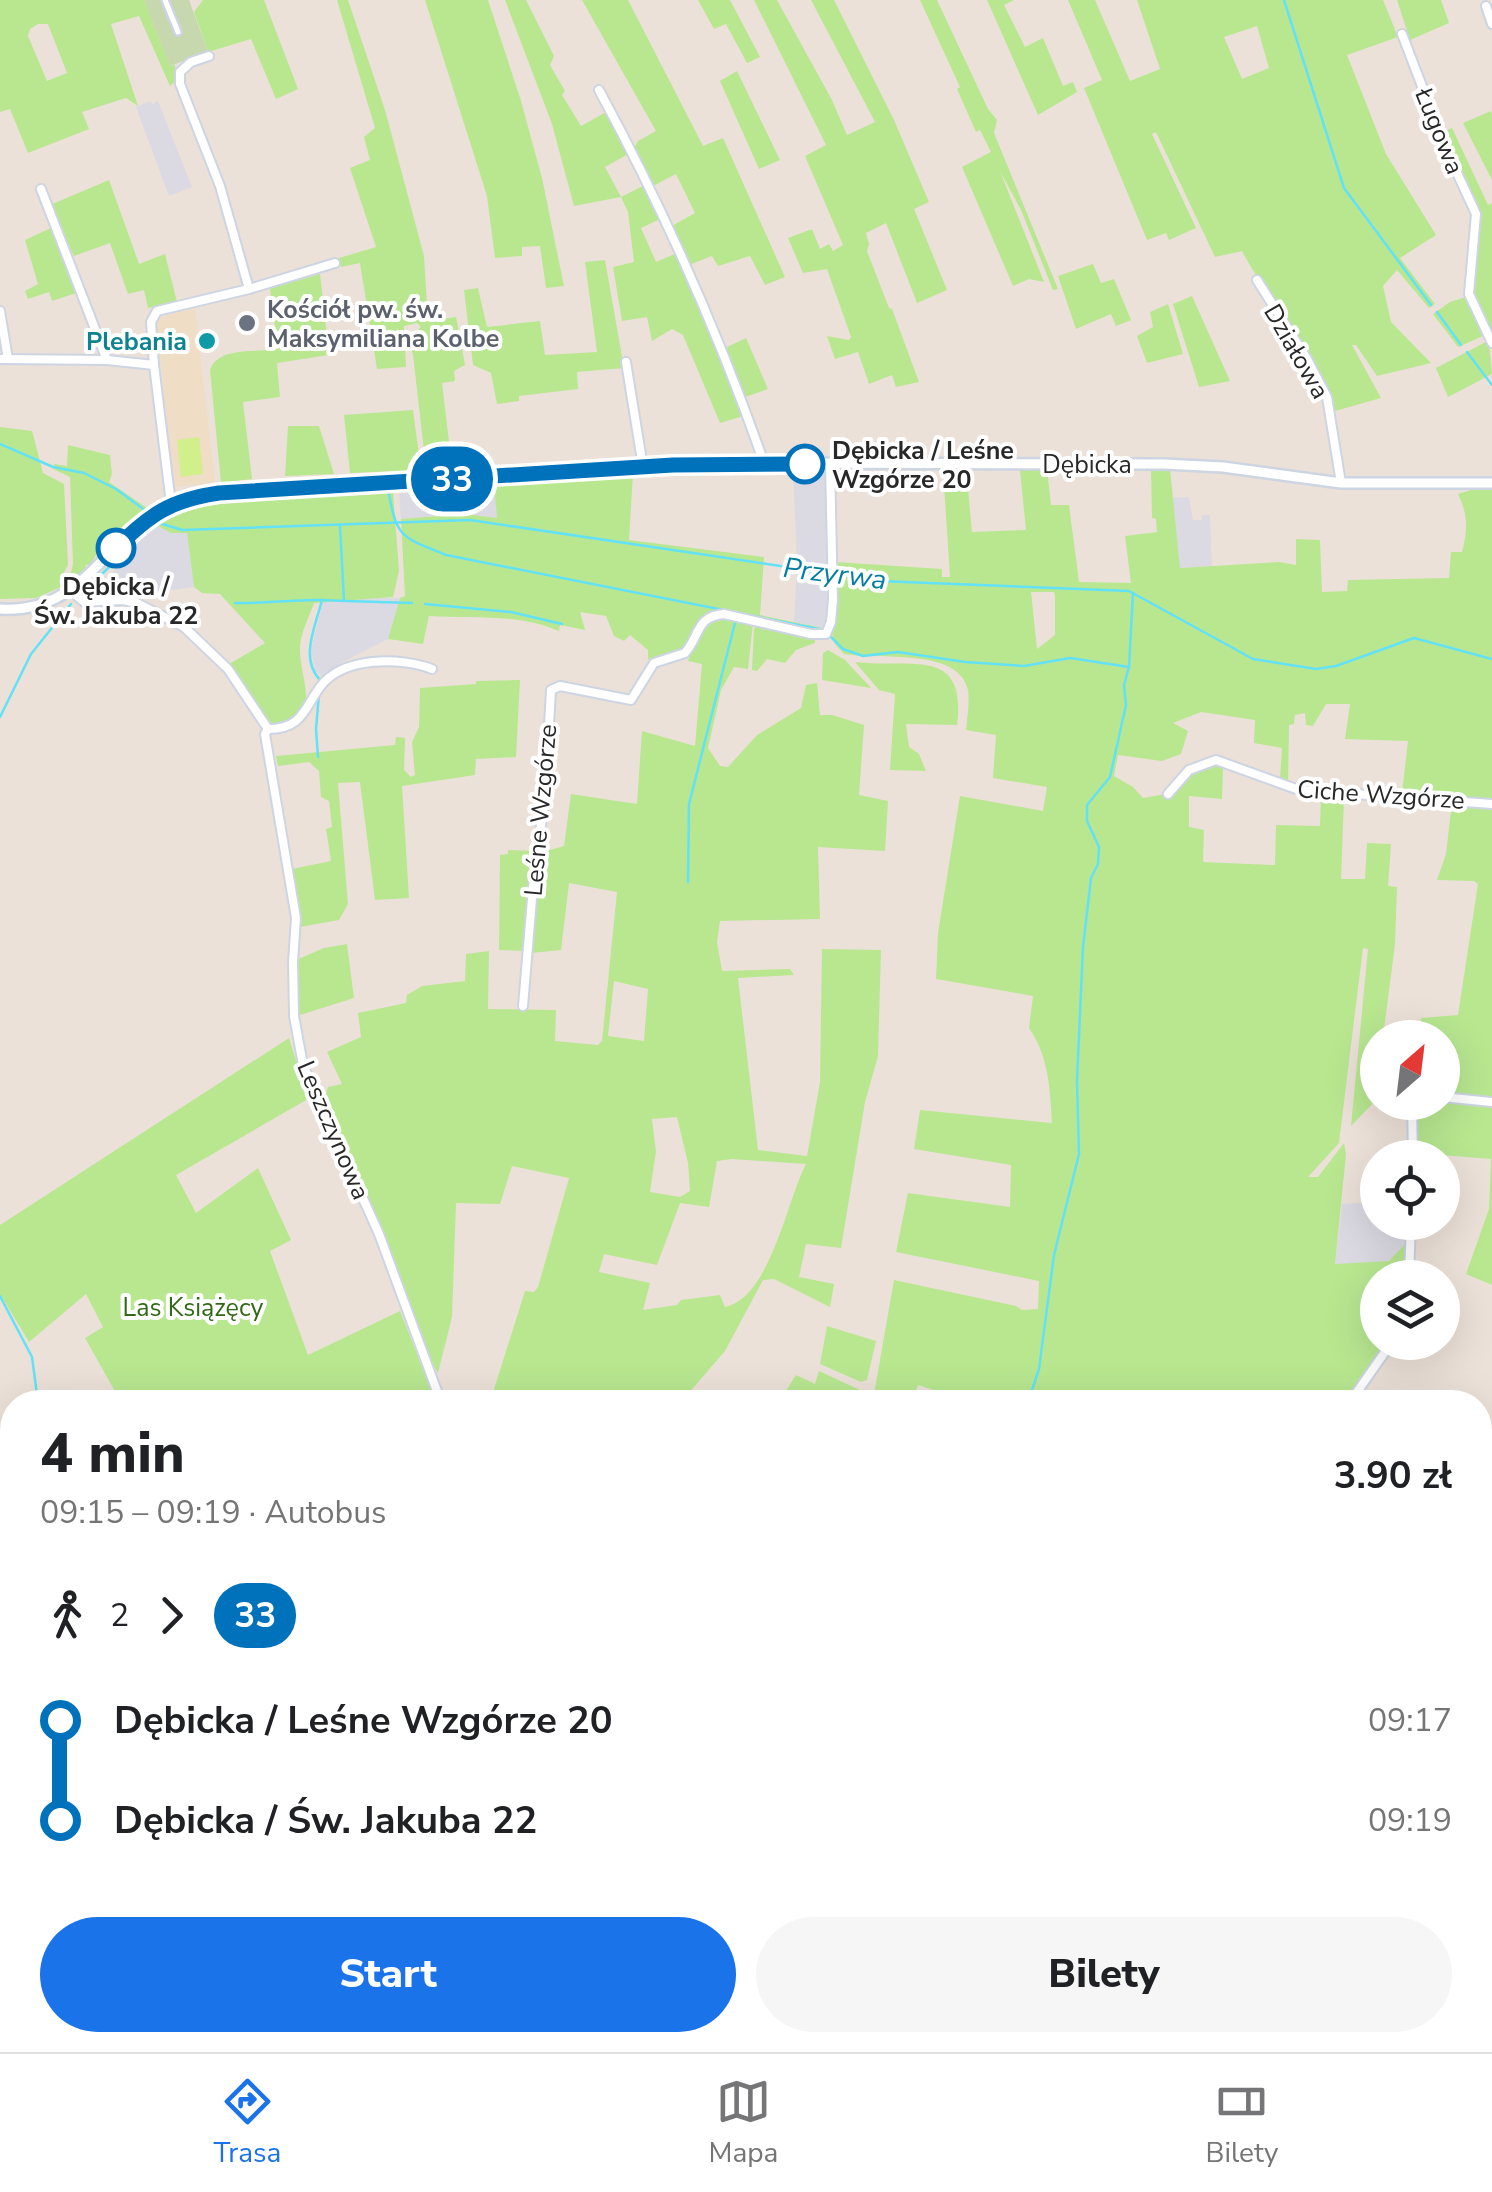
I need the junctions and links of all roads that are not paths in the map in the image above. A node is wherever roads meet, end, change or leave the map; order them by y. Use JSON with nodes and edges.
{"nodes":[{"id":1,"x":165,"y":0,"type":"edge"},
{"id":2,"x":1486,"y":6,"type":"dead end"},
{"id":3,"x":1492,"y":24,"type":"edge"},
{"id":4,"x":178,"y":32,"type":"dead end"},
{"id":5,"x":1402,"y":34,"type":"dead end"},
{"id":6,"x":209,"y":56,"type":"dead end"},
{"id":7,"x":599,"y":90,"type":"dead end"},
{"id":8,"x":41,"y":189,"type":"dead end"},
{"id":9,"x":335,"y":263,"type":"dead end"},
{"id":10,"x":1257,"y":280,"type":"dead end"},
{"id":11,"x":249,"y":290,"type":"junction"},
{"id":12,"x":0,"y":311,"type":"edge"},
{"id":13,"x":1492,"y":343,"type":"edge"},
{"id":14,"x":4,"y":359,"type":"edge"},
{"id":15,"x":107,"y":360,"type":"junction"},
{"id":16,"x":626,"y":362,"type":"dead end"},
{"id":17,"x":154,"y":365,"type":"junction"},
{"id":18,"x":764,"y":463,"type":"junction"},
{"id":19,"x":830,"y":464,"type":"junction"},
{"id":20,"x":644,"y":467,"type":"junction"},
{"id":21,"x":1492,"y":483,"type":"edge"},
{"id":22,"x":1341,"y":484,"type":"junction"},
{"id":23,"x":171,"y":504,"type":"junction"},
{"id":24,"x":70,"y":590,"type":"junction"},
{"id":25,"x":0,"y":609,"type":"edge"},
{"id":26,"x":432,"y":669,"type":"dead end"},
{"id":27,"x":268,"y":729,"type":"junction"},
{"id":28,"x":1168,"y":794,"type":"dead end"},
{"id":29,"x":1492,"y":804,"type":"edge"},
{"id":30,"x":523,"y":1006,"type":"dead end"},
{"id":31,"x":1460,"y":1098,"type":"edge"},
{"id":32,"x":1492,"y":1102,"type":"edge"},
{"id":33,"x":1379,"y":1360,"type":"edge"},
{"id":34,"x":436,"y":1390,"type":"edge"},
{"id":35,"x":1358,"y":1390,"type":"edge"}],
"edges":[{"from":1,"to":4,"type":"street"},
{"from":2,"to":3,"type":"street"},
{"from":5,"to":13,"type":"street","name":"Ługowa"},
{"from":6,"to":11,"type":"street"},
{"from":7,"to":18,"type":"street"},
{"from":8,"to":15,"type":"street"},
{"from":9,"to":11,"type":"street"},
{"from":10,"to":22,"type":"street","name":"Działowa"},
{"from":11,"to":17,"type":"street"},
{"from":12,"to":14,"type":"street"},
{"from":14,"to":15,"type":"street"},
{"from":15,"to":17,"type":"street"},
{"from":16,"to":20,"type":"street"},
{"from":17,"to":23,"type":"street"},
{"from":18,"to":19,"type":"street","name":"Dębicka"},
{"from":18,"to":20,"type":"street","name":"Dębicka"},
{"from":19,"to":22,"type":"street","name":"Dębicka"},
{"from":19,"to":30,"type":"street","name":"Leśne Wzgórze"},
{"from":20,"to":23,"type":"street","name":"Dębicka"},
{"from":21,"to":22,"type":"street","name":"Dębicka"},
{"from":23,"to":24,"type":"street","name":"Dębicka"},
{"from":24,"to":25,"type":"street","name":"Dębicka"},
{"from":24,"to":27,"type":"street"},
{"from":26,"to":27,"type":"street"},
{"from":27,"to":34,"type":"street","name":"Leszczynowa"},
{"from":28,"to":29,"type":"street","name":"Ciche Wzgórze"},
{"from":31,"to":32,"type":"street"},
{"from":33,"to":35,"type":"street"}]}
